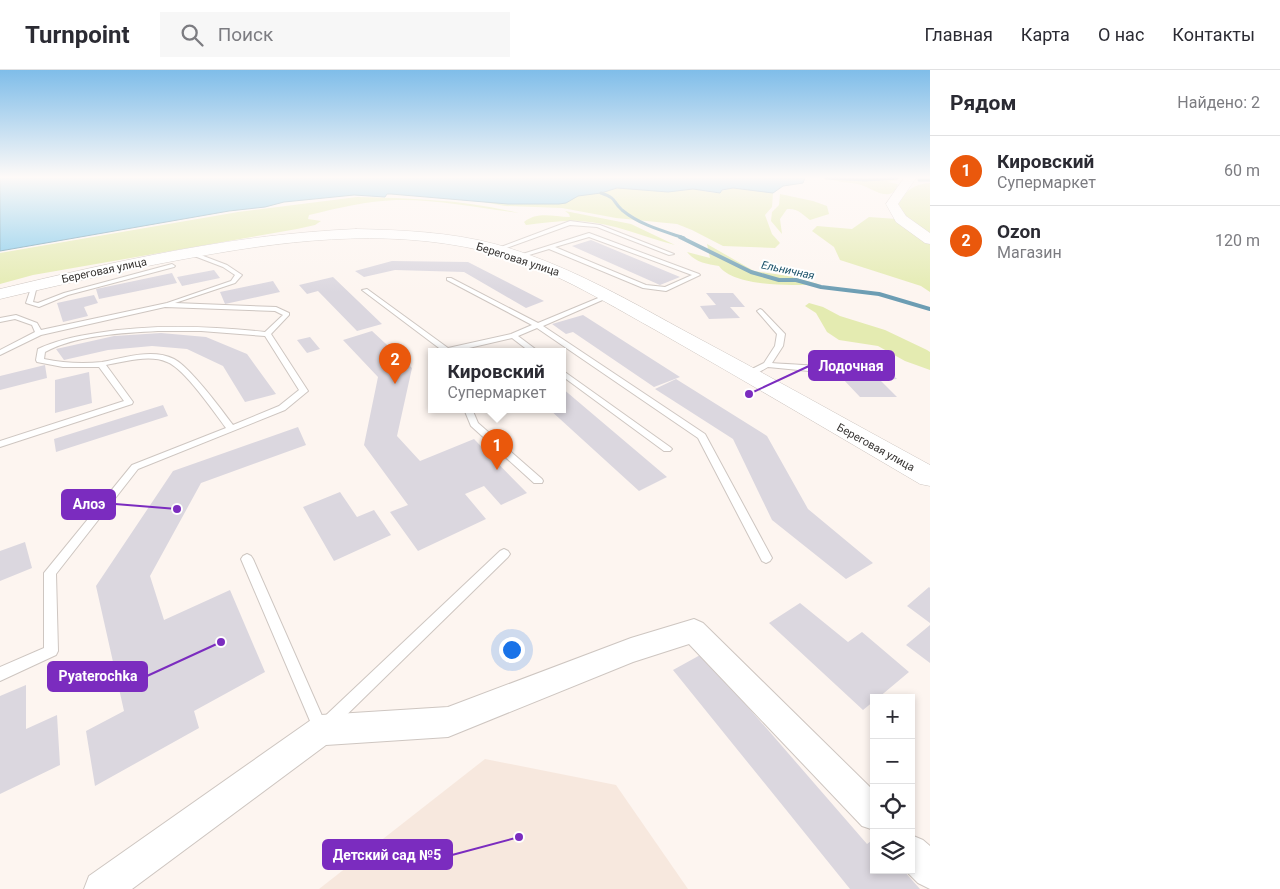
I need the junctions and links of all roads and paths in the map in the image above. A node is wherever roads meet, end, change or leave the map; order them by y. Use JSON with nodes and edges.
{"nodes":[{"id":1,"x":899,"y":216,"type":"edge"},
{"id":2,"x":930,"y":240,"type":"edge"},
{"id":3,"x":550,"y":247,"type":"junction"},
{"id":4,"x":496,"y":250,"type":"junction"},
{"id":5,"x":191,"y":253,"type":"junction"},
{"id":6,"x":671,"y":254,"type":"dead end"},
{"id":7,"x":516,"y":257,"type":"junction"},
{"id":8,"x":172,"y":266,"type":"dead end"},
{"id":9,"x":449,"y":279,"type":"dead end"},
{"id":10,"x":34,"y":286,"type":"junction"},
{"id":11,"x":365,"y":290,"type":"dead end"},
{"id":12,"x":0,"y":294,"type":"edge"},
{"id":13,"x":605,"y":296,"type":"junction"},
{"id":14,"x":165,"y":305,"type":"junction"},
{"id":15,"x":760,"y":311,"type":"dead end"},
{"id":16,"x":0,"y":320,"type":"edge"},
{"id":17,"x":537,"y":325,"type":"junction"},
{"id":18,"x":39,"y":333,"type":"junction"},
{"id":19,"x":267,"y":334,"type":"junction"},
{"id":20,"x":513,"y":336,"type":"junction"},
{"id":21,"x":443,"y":348,"type":"edge"},
{"id":22,"x":460,"y":348,"type":"edge"},
{"id":23,"x":530,"y":348,"type":"edge"},
{"id":24,"x":0,"y":353,"type":"edge"},
{"id":25,"x":101,"y":364,"type":"junction"},
{"id":26,"x":767,"y":365,"type":"junction"},
{"id":27,"x":833,"y":369,"type":"dead end"},
{"id":28,"x":749,"y":374,"type":"junction"},
{"id":29,"x":566,"y":375,"type":"edge"},
{"id":30,"x":470,"y":413,"type":"edge"},
{"id":31,"x":231,"y":429,"type":"junction"},
{"id":32,"x":0,"y":444,"type":"edge"},
{"id":33,"x":667,"y":450,"type":"dead end"},
{"id":34,"x":930,"y":477,"type":"edge"},
{"id":35,"x":538,"y":481,"type":"dead end"},
{"id":36,"x":504,"y":554,"type":"dead end"},
{"id":37,"x":766,"y":558,"type":"dead end"},
{"id":38,"x":247,"y":559,"type":"dead end"},
{"id":39,"x":0,"y":674,"type":"edge"},
{"id":40,"x":321,"y":730,"type":"junction"},
{"id":41,"x":870,"y":810,"type":"edge"},
{"id":42,"x":915,"y":856,"type":"edge"},
{"id":43,"x":930,"y":871,"type":"edge"},
{"id":44,"x":102,"y":889,"type":"edge"}],
"edges":[{"from":1,"to":2,"type":"main road"},
{"from":3,"to":3,"type":"lane"},
{"from":3,"to":7,"type":"lane"},
{"from":4,"to":5,"type":"main road","name":"Береговая улица"},
{"from":4,"to":6,"type":"lane"},
{"from":4,"to":7,"type":"main road","name":"Береговая улица"},
{"from":5,"to":10,"type":"main road","name":"Береговая улица"},
{"from":5,"to":14,"type":"lane"},
{"from":7,"to":13,"type":"main road","name":"Береговая улица"},
{"from":8,"to":10,"type":"lane"},
{"from":9,"to":17,"type":"lane"},
{"from":10,"to":12,"type":"main road","name":"Береговая улица"},
{"from":11,"to":21,"type":"lane"},
{"from":13,"to":17,"type":"lane"},
{"from":13,"to":28,"type":"main road","name":"Береговая улица"},
{"from":14,"to":18,"type":"lane"},
{"from":14,"to":19,"type":"lane"},
{"from":15,"to":26,"type":"lane"},
{"from":16,"to":18,"type":"lane"},
{"from":17,"to":20,"type":"lane"},
{"from":17,"to":37,"type":"lane"},
{"from":18,"to":24,"type":"lane"},
{"from":19,"to":25,"type":"lane"},
{"from":19,"to":31,"type":"lane"},
{"from":20,"to":22,"type":"lane"},
{"from":20,"to":23,"type":"lane"},
{"from":25,"to":31,"type":"lane"},
{"from":25,"to":32,"type":"lane"},
{"from":26,"to":27,"type":"lane"},
{"from":26,"to":28,"type":"lane"},
{"from":28,"to":34,"type":"main road","name":"Береговая улица"},
{"from":29,"to":33,"type":"lane"},
{"from":30,"to":35,"type":"lane"},
{"from":31,"to":39,"type":"lane"},
{"from":36,"to":40,"type":"lane"},
{"from":38,"to":40,"type":"lane"},
{"from":40,"to":41,"type":"street"},
{"from":40,"to":44,"type":"street"},
{"from":42,"to":43,"type":"street"}]}
